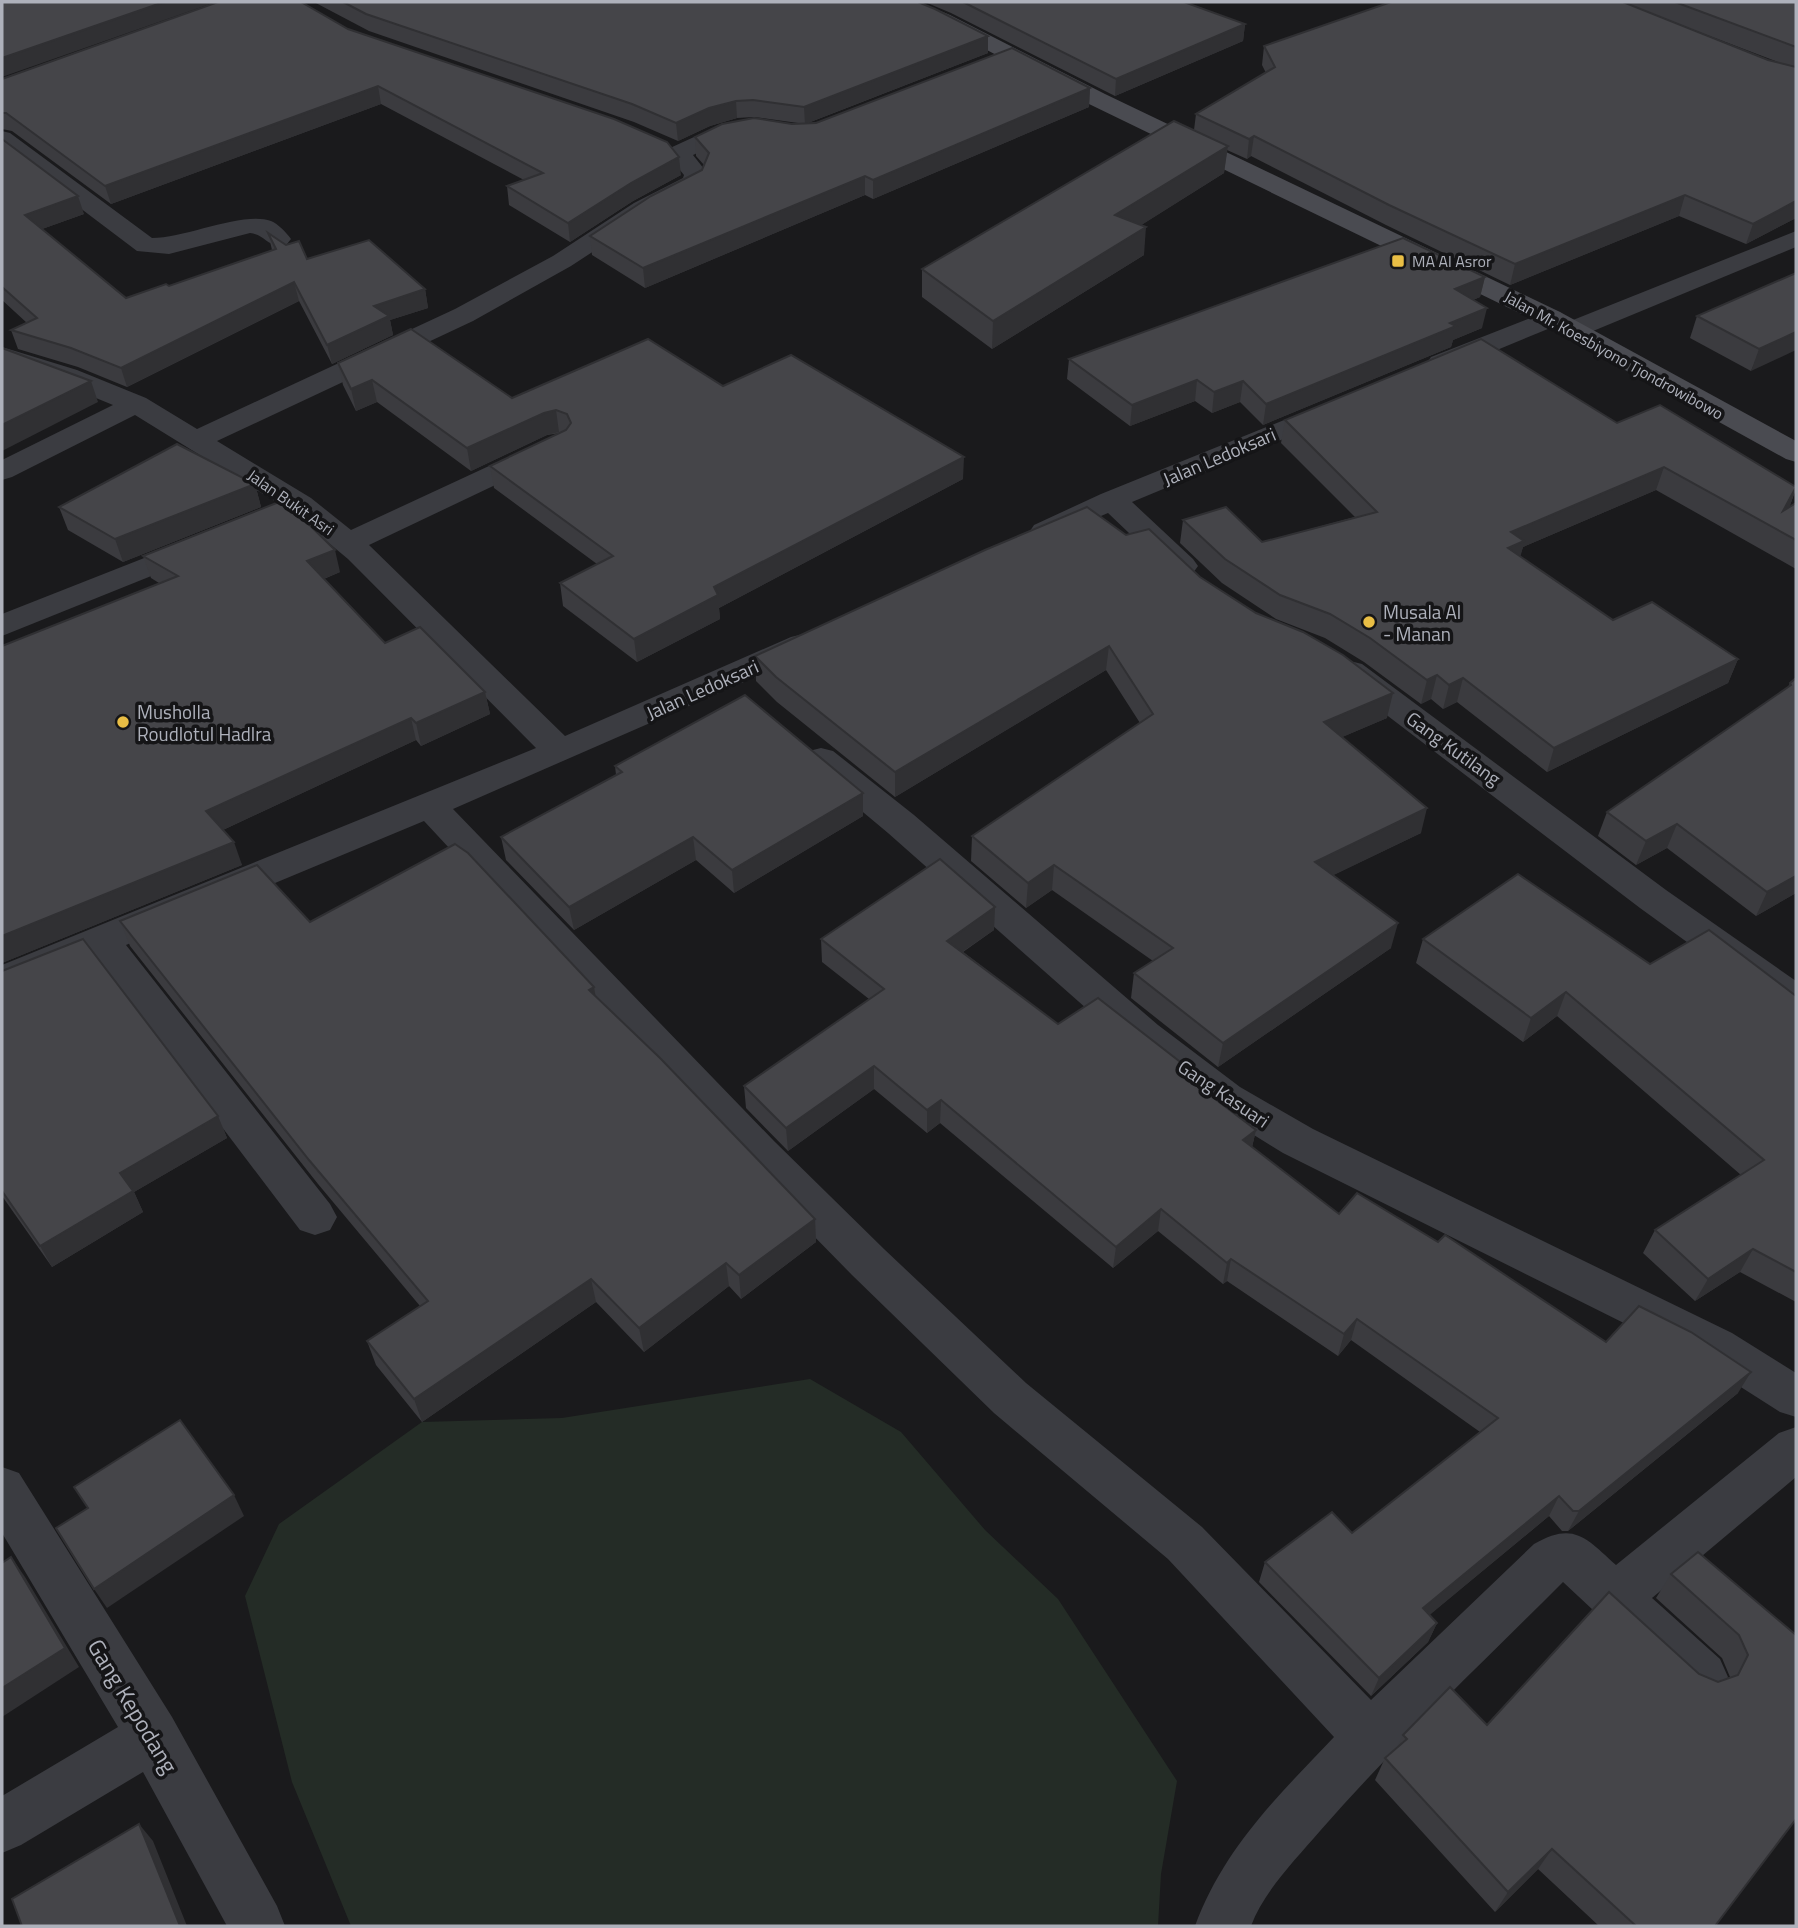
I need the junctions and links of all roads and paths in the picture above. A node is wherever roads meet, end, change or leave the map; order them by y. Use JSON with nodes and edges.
{"nodes":[{"id":1,"x":901,"y":2,"type":"edge"},
{"id":2,"x":1012,"y":55,"type":"junction"},
{"id":3,"x":986,"y":65,"type":"edge"},
{"id":4,"x":769,"y":130,"type":"edge"},
{"id":5,"x":2,"y":138,"type":"edge"},
{"id":6,"x":1796,"y":238,"type":"edge"},
{"id":7,"x":278,"y":239,"type":"edge"},
{"id":8,"x":1561,"y":324,"type":"junction"},
{"id":9,"x":2,"y":355,"type":"edge"},
{"id":10,"x":1409,"y":377,"type":"edge"},
{"id":11,"x":1357,"y":398,"type":"edge"},
{"id":12,"x":136,"y":404,"type":"junction"},
{"id":13,"x":197,"y":440,"type":"junction"},
{"id":14,"x":558,"y":444,"type":"edge"},
{"id":15,"x":1796,"y":453,"type":"edge"},
{"id":16,"x":2,"y":471,"type":"edge"},
{"id":17,"x":1112,"y":500,"type":"junction"},
{"id":18,"x":300,"y":504,"type":"junction"},
{"id":19,"x":263,"y":519,"type":"edge"},
{"id":20,"x":226,"y":534,"type":"edge"},
{"id":21,"x":1024,"y":541,"type":"edge"},
{"id":22,"x":349,"y":543,"type":"junction"},
{"id":23,"x":1209,"y":592,"type":"edge"},
{"id":24,"x":2,"y":626,"type":"edge"},
{"id":25,"x":825,"y":634,"type":"edge"},
{"id":26,"x":1322,"y":653,"type":"edge"},
{"id":27,"x":725,"y":680,"type":"junction"},
{"id":28,"x":756,"y":705,"type":"edge"},
{"id":29,"x":797,"y":739,"type":"edge"},
{"id":30,"x":560,"y":751,"type":"junction"},
{"id":31,"x":428,"y":804,"type":"junction"},
{"id":32,"x":101,"y":940,"type":"junction"},
{"id":33,"x":2,"y":981,"type":"edge"},
{"id":34,"x":1796,"y":1001,"type":"edge"},
{"id":35,"x":315,"y":1217,"type":"dead end"},
{"id":36,"x":1796,"y":1397,"type":"edge"},
{"id":37,"x":1796,"y":1448,"type":"edge"},
{"id":38,"x":2,"y":1489,"type":"edge"},
{"id":39,"x":1615,"y":1597,"type":"junction"},
{"id":40,"x":1702,"y":1677,"type":"edge"},
{"id":41,"x":153,"y":1736,"type":"junction"},
{"id":42,"x":1370,"y":1737,"type":"junction"},
{"id":43,"x":2,"y":1826,"type":"edge"},
{"id":44,"x":257,"y":1926,"type":"edge"},
{"id":45,"x":1223,"y":1926,"type":"edge"}],
"edges":[{"from":1,"to":2,"type":"main road","name":"Jalan Mr. Koesbiyono Tjondrowibowo"},
{"from":2,"to":3,"type":"street"},
{"from":2,"to":8,"type":"main road","name":"Jalan Mr. Koesbiyono Tjondrowibowo"},
{"from":4,"to":13,"type":"street"},
{"from":5,"to":7,"type":"street"},
{"from":6,"to":8,"type":"street"},
{"from":8,"to":10,"type":"street"},
{"from":8,"to":15,"type":"main road","name":"Jalan Mr. Koesbiyono Tjondrowibowo"},
{"from":9,"to":12,"type":"street","name":"Jalan Bukit Asri"},
{"from":11,"to":17,"type":"street","name":"Jalan Ledoksari"},
{"from":12,"to":13,"type":"street","name":"Jalan Bukit Asri"},
{"from":12,"to":16,"type":"street"},
{"from":13,"to":18,"type":"street","name":"Jalan Bukit Asri"},
{"from":14,"to":22,"type":"street"},
{"from":17,"to":21,"type":"street","name":"Jalan Ledoksari"},
{"from":17,"to":23,"type":"street"},
{"from":18,"to":19,"type":"street"},
{"from":18,"to":22,"type":"street","name":"Jalan Bukit Asri"},
{"from":20,"to":24,"type":"street"},
{"from":22,"to":30,"type":"street","name":"Jalan Bukit Asri"},
{"from":25,"to":27,"type":"street","name":"Jalan Ledoksari"},
{"from":26,"to":34,"type":"street","name":"Gang Kutilang"},
{"from":27,"to":28,"type":"street"},
{"from":27,"to":30,"type":"street","name":"Jalan Ledoksari"},
{"from":29,"to":36,"type":"street","name":"Gang Kasuari"},
{"from":30,"to":31,"type":"street","name":"Jalan Ledoksari"},
{"from":31,"to":32,"type":"street","name":"Jalan Ledoksari"},
{"from":31,"to":42,"type":"street"},
{"from":32,"to":33,"type":"street","name":"Jalan Ledoksari"},
{"from":32,"to":35,"type":"street"},
{"from":37,"to":39,"type":"street"},
{"from":38,"to":41,"type":"street","name":"Gang Kepodang"},
{"from":39,"to":40,"type":"street"},
{"from":39,"to":42,"type":"street"},
{"from":41,"to":43,"type":"street"},
{"from":41,"to":44,"type":"street","name":"Gang Kepodang"},
{"from":42,"to":45,"type":"street"}]}
